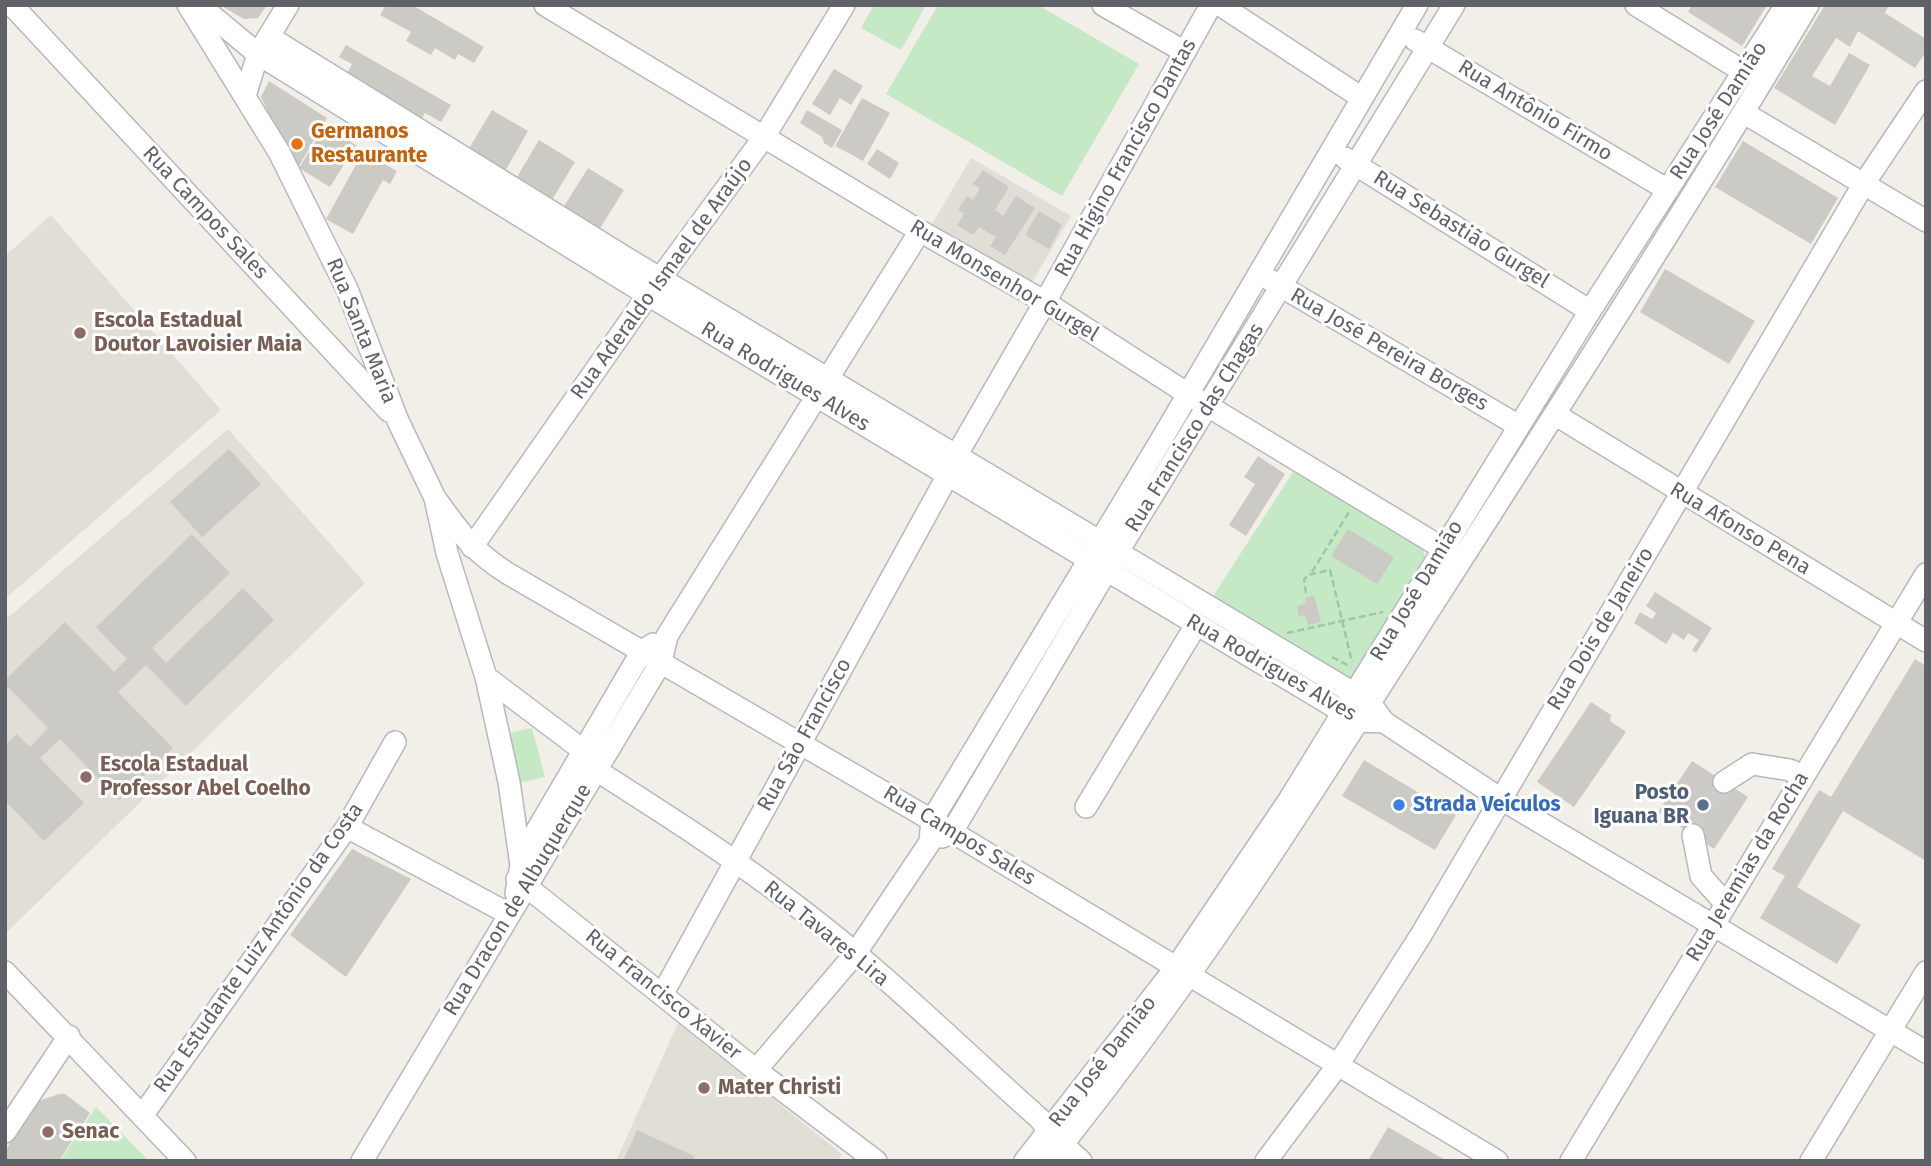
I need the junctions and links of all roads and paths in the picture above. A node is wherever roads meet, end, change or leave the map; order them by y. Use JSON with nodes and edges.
{"nodes":[{"id":1,"x":12,"y":5,"type":"edge"},
{"id":2,"x":188,"y":5,"type":"edge"},
{"id":3,"x":200,"y":5,"type":"edge"},
{"id":4,"x":288,"y":5,"type":"edge"},
{"id":5,"x":545,"y":5,"type":"edge"},
{"id":6,"x":1104,"y":5,"type":"edge"},
{"id":7,"x":1211,"y":5,"type":"edge"},
{"id":8,"x":1220,"y":5,"type":"edge"},
{"id":9,"x":1418,"y":5,"type":"edge"},
{"id":10,"x":1454,"y":5,"type":"edge"},
{"id":11,"x":1636,"y":5,"type":"edge"},
{"id":12,"x":1786,"y":5,"type":"edge"},
{"id":13,"x":1808,"y":5,"type":"edge"},
{"id":14,"x":834,"y":9,"type":"edge"},
{"id":15,"x":1402,"y":32,"type":"junction"},
{"id":16,"x":263,"y":45,"type":"junction"},
{"id":17,"x":1427,"y":47,"type":"junction"},
{"id":18,"x":1185,"y":52,"type":"junction"},
{"id":19,"x":1744,"y":72,"type":"junction"},
{"id":20,"x":1926,"y":91,"type":"edge"},
{"id":21,"x":244,"y":96,"type":"junction"},
{"id":22,"x":1362,"y":98,"type":"junction"},
{"id":23,"x":1744,"y":113,"type":"junction"},
{"id":24,"x":764,"y":137,"type":"junction"},
{"id":25,"x":1332,"y":150,"type":"junction"},
{"id":26,"x":1356,"y":164,"type":"junction"},
{"id":27,"x":1863,"y":185,"type":"junction"},
{"id":28,"x":1668,"y":190,"type":"junction"},
{"id":29,"x":1926,"y":221,"type":"edge"},
{"id":30,"x":920,"y":231,"type":"junction"},
{"id":31,"x":1622,"y":262,"type":"junction"},
{"id":32,"x":1259,"y":273,"type":"junction"},
{"id":33,"x":1643,"y":274,"type":"junction"},
{"id":34,"x":654,"y":287,"type":"junction"},
{"id":35,"x":1281,"y":288,"type":"junction"},
{"id":36,"x":1045,"y":302,"type":"junction"},
{"id":37,"x":1590,"y":311,"type":"junction"},
{"id":38,"x":821,"y":387,"type":"junction"},
{"id":39,"x":1188,"y":394,"type":"junction"},
{"id":40,"x":1209,"y":406,"type":"junction"},
{"id":41,"x":1556,"y":415,"type":"junction"},
{"id":42,"x":398,"y":421,"type":"junction"},
{"id":43,"x":1519,"y":426,"type":"junction"},
{"id":44,"x":952,"y":466,"type":"junction"},
{"id":45,"x":1682,"y":493,"type":"junction"},
{"id":46,"x":1357,"y":497,"type":"junction"},
{"id":47,"x":435,"y":498,"type":"junction"},
{"id":48,"x":472,"y":547,"type":"junction"},
{"id":49,"x":1443,"y":548,"type":"junction"},
{"id":50,"x":1093,"y":551,"type":"junction"},
{"id":51,"x":1462,"y":559,"type":"junction"},
{"id":52,"x":1112,"y":562,"type":"junction"},
{"id":53,"x":1311,"y":574,"type":"junction"},
{"id":54,"x":1926,"y":575,"type":"edge"},
{"id":55,"x":1306,"y":593,"type":"dead end"},
{"id":56,"x":1388,"y":611,"type":"dead end"},
{"id":57,"x":1342,"y":621,"type":"junction"},
{"id":58,"x":1896,"y":623,"type":"junction"},
{"id":59,"x":1196,"y":625,"type":"junction"},
{"id":60,"x":667,"y":636,"type":"junction"},
{"id":61,"x":1298,"y":639,"type":"dead end"},
{"id":62,"x":1926,"y":641,"type":"edge"},
{"id":63,"x":642,"y":651,"type":"junction"},
{"id":64,"x":1331,"y":657,"type":"dead end"},
{"id":65,"x":661,"y":662,"type":"junction"},
{"id":66,"x":486,"y":677,"type":"junction"},
{"id":67,"x":1356,"y":708,"type":"junction"},
{"id":68,"x":395,"y":742,"type":"dead end"},
{"id":69,"x":800,"y":743,"type":"junction"},
{"id":70,"x":584,"y":751,"type":"junction"},
{"id":71,"x":596,"y":770,"type":"junction"},
{"id":72,"x":1803,"y":776,"type":"junction"},
{"id":73,"x":1724,"y":782,"type":"tunnel mouth"},
{"id":74,"x":1501,"y":799,"type":"junction"},
{"id":75,"x":1086,"y":807,"type":"dead end"},
{"id":76,"x":932,"y":820,"type":"junction"},
{"id":77,"x":347,"y":827,"type":"junction"},
{"id":78,"x":952,"y":832,"type":"junction"},
{"id":79,"x":1693,"y":835,"type":"tunnel mouth"},
{"id":80,"x":930,"y":842,"type":"junction"},
{"id":81,"x":735,"y":862,"type":"junction"},
{"id":82,"x":521,"y":876,"type":"junction"},
{"id":83,"x":1725,"y":903,"type":"junction"},
{"id":84,"x":512,"y":910,"type":"junction"},
{"id":85,"x":1713,"y":925,"type":"junction"},
{"id":86,"x":855,"y":954,"type":"junction"},
{"id":87,"x":1184,"y":970,"type":"junction"},
{"id":88,"x":5,"y":972,"type":"edge"},
{"id":89,"x":1926,"y":972,"type":"edge"},
{"id":90,"x":662,"y":995,"type":"junction"},
{"id":91,"x":1891,"y":1030,"type":"junction"},
{"id":92,"x":69,"y":1036,"type":"junction"},
{"id":93,"x":1926,"y":1052,"type":"edge"},
{"id":94,"x":1338,"y":1065,"type":"junction"},
{"id":95,"x":756,"y":1070,"type":"junction"},
{"id":96,"x":142,"y":1116,"type":"junction"},
{"id":97,"x":5,"y":1132,"type":"edge"},
{"id":98,"x":1054,"y":1136,"type":"edge"},
{"id":99,"x":185,"y":1161,"type":"edge"},
{"id":100,"x":362,"y":1161,"type":"edge"},
{"id":101,"x":876,"y":1161,"type":"edge"},
{"id":102,"x":1025,"y":1161,"type":"edge"},
{"id":103,"x":1081,"y":1161,"type":"edge"},
{"id":104,"x":1097,"y":1161,"type":"edge"},
{"id":105,"x":1266,"y":1161,"type":"edge"},
{"id":106,"x":1497,"y":1161,"type":"edge"},
{"id":107,"x":1571,"y":1161,"type":"edge"},
{"id":108,"x":1811,"y":1161,"type":"edge"}],
"edges":[{"from":1,"to":42,"type":"street","name":"Rua Campos Sales"},
{"from":2,"to":21,"type":"street","name":"Rua Santa Maria"},
{"from":3,"to":16,"type":"street","name":"Rua Rodrigues Alves"},
{"from":4,"to":16,"type":"street"},
{"from":5,"to":24,"type":"street","name":"Rua Monsenhor Gurgel"},
{"from":6,"to":18,"type":"street"},
{"from":7,"to":18,"type":"street","name":"Rua Higino Francisco Dantas"},
{"from":8,"to":22,"type":"street"},
{"from":9,"to":15,"type":"street","name":"Rua Francisco das Chagas"},
{"from":10,"to":17,"type":"street","name":"Rua Francisco das Chagas"},
{"from":11,"to":19,"type":"street"},
{"from":12,"to":19,"type":"street","name":"Rua José Damião"},
{"from":13,"to":23,"type":"street","name":"Rua José Damião"},
{"from":14,"to":24,"type":"street","name":"Rua Aderaldo Ismael de Araújo"},
{"from":15,"to":17,"type":"street","name":"Rua Antônio Firmo"},
{"from":15,"to":22,"type":"street","name":"Rua Francisco das Chagas"},
{"from":16,"to":21,"type":"street"},
{"from":16,"to":34,"type":"street","name":"Rua Rodrigues Alves"},
{"from":17,"to":26,"type":"street","name":"Rua Francisco das Chagas"},
{"from":17,"to":28,"type":"street","name":"Rua Antônio Firmo"},
{"from":18,"to":36,"type":"street","name":"Rua Higino Francisco Dantas"},
{"from":19,"to":23,"type":"street"},
{"from":19,"to":28,"type":"street","name":"Rua José Damião"},
{"from":20,"to":27,"type":"street","name":"Rua Dois de Janeiro"},
{"from":21,"to":42,"type":"street","name":"Rua Santa Maria"},
{"from":22,"to":25,"type":"street","name":"Rua Francisco das Chagas"},
{"from":23,"to":27,"type":"street"},
{"from":23,"to":33,"type":"street","name":"Rua José Damião"},
{"from":24,"to":30,"type":"street","name":"Rua Monsenhor Gurgel"},
{"from":24,"to":34,"type":"street","name":"Rua Aderaldo Ismael de Araújo"},
{"from":25,"to":26,"type":"street","name":"Rua Sebastião Gurgel"},
{"from":25,"to":32,"type":"street","name":"Rua Francisco das Chagas"},
{"from":26,"to":35,"type":"street","name":"Rua Francisco das Chagas"},
{"from":26,"to":37,"type":"street","name":"Rua Sebastião Gurgel"},
{"from":27,"to":29,"type":"street"},
{"from":27,"to":45,"type":"street","name":"Rua Dois de Janeiro"},
{"from":28,"to":31,"type":"street","name":"Rua José Damião"},
{"from":30,"to":36,"type":"street","name":"Rua Monsenhor Gurgel"},
{"from":30,"to":38,"type":"street","name":"Rua Dracon de Albuquerque"},
{"from":31,"to":33,"type":"street"},
{"from":31,"to":37,"type":"street","name":"Rua José Damião"},
{"from":32,"to":35,"type":"street","name":"Rua José Pereira Borges"},
{"from":32,"to":39,"type":"street","name":"Rua Francisco das Chagas"},
{"from":33,"to":41,"type":"street","name":"Rua José Damião"},
{"from":34,"to":38,"type":"street","name":"Rua Rodrigues Alves"},
{"from":34,"to":48,"type":"street","name":"Rua Aderaldo Ismael de Araújo"},
{"from":35,"to":40,"type":"street","name":"Rua Francisco das Chagas"},
{"from":35,"to":43,"type":"street","name":"Rua José Pereira Borges"},
{"from":36,"to":39,"type":"street","name":"Rua Monsenhor Gurgel"},
{"from":36,"to":44,"type":"street","name":"Rua Higino Francisco Dantas"},
{"from":37,"to":43,"type":"street","name":"Rua José Damião"},
{"from":38,"to":44,"type":"street","name":"Rua Rodrigues Alves"},
{"from":38,"to":60,"type":"street","name":"Rua Dracon de Albuquerque"},
{"from":39,"to":40,"type":"street","name":"Rua Monsenhor Gurgel"},
{"from":39,"to":50,"type":"street","name":"Rua Francisco das Chagas"},
{"from":40,"to":46,"type":"street","name":"Rua Monsenhor Gurgel"},
{"from":40,"to":52,"type":"street","name":"Rua Francisco das Chagas"},
{"from":41,"to":45,"type":"street","name":"Rua Afonso Pena"},
{"from":41,"to":51,"type":"street","name":"Rua José Damião"},
{"from":42,"to":47,"type":"street","name":"Rua Santa Maria"},
{"from":43,"to":49,"type":"street","name":"Rua José Damião"},
{"from":44,"to":50,"type":"street","name":"Rua Rodrigues Alves"},
{"from":44,"to":69,"type":"street","name":"Rua São Francisco"},
{"from":45,"to":58,"type":"street","name":"Rua Afonso Pena"},
{"from":45,"to":74,"type":"street","name":"Rua Dois de Janeiro"},
{"from":46,"to":49,"type":"street","name":"Rua Monsenhor Gurgel"},
{"from":46,"to":53,"type":"path"},
{"from":47,"to":48,"type":"street","name":"Rua Campos Sales"},
{"from":47,"to":66,"type":"street","name":"Rua Santa Maria"},
{"from":48,"to":63,"type":"street","name":"Rua Campos Sales"},
{"from":49,"to":51,"type":"street","name":"Rua Monsenhor Gurgel"},
{"from":49,"to":67,"type":"street","name":"Rua José Damião"},
{"from":50,"to":52,"type":"street","name":"Rua Rodrigues Alves"},
{"from":50,"to":76,"type":"street","name":"Rua Francisco das Chagas"},
{"from":51,"to":67,"type":"street","name":"Rua José Damião"},
{"from":52,"to":59,"type":"street","name":"Rua Rodrigues Alves"},
{"from":52,"to":67,"type":"street","name":"Rua Rodrigues Alves"},
{"from":52,"to":78,"type":"street","name":"Rua Francisco das Chagas"},
{"from":53,"to":55,"type":"path"},
{"from":53,"to":57,"type":"path"},
{"from":54,"to":58,"type":"street","name":"Rua Jeremias da Rocha"},
{"from":56,"to":57,"type":"path"},
{"from":57,"to":61,"type":"path"},
{"from":57,"to":64,"type":"path"},
{"from":58,"to":62,"type":"street","name":"Rua Afonso Pena"},
{"from":58,"to":72,"type":"street","name":"Rua Jeremias da Rocha"},
{"from":59,"to":67,"type":"street","name":"Rua Rodrigues Alves"},
{"from":59,"to":75,"type":"street"},
{"from":60,"to":63,"type":"street","name":"Rua Dracon de Albuquerque"},
{"from":60,"to":65,"type":"street","name":"Rua Dracon de Albuquerque"},
{"from":63,"to":65,"type":"street","name":"Rua Campos Sales"},
{"from":63,"to":70,"type":"street","name":"Rua Dracon de Albuquerque"},
{"from":65,"to":69,"type":"street","name":"Rua Campos Sales"},
{"from":65,"to":71,"type":"street","name":"Rua Dracon de Albuquerque"},
{"from":66,"to":70,"type":"street"},
{"from":66,"to":82,"type":"street","name":"Rua Santa Maria"},
{"from":67,"to":74,"type":"street","name":"Rua Rodrigues Alves"},
{"from":67,"to":87,"type":"street","name":"Rua José Damião"},
{"from":68,"to":77,"type":"street","name":"Rua Estudante Luiz Antônio da Costa"},
{"from":69,"to":76,"type":"street","name":"Rua Campos Sales"},
{"from":69,"to":81,"type":"street","name":"Rua São Francisco"},
{"from":70,"to":82,"type":"street","name":"Rua Dracon de Albuquerque"},
{"from":71,"to":81,"type":"street","name":"Rua Tavares Lira"},
{"from":71,"to":82,"type":"street","name":"Rua Dracon de Albuquerque"},
{"from":72,"to":73,"type":"street"},
{"from":72,"to":83,"type":"street","name":"Rua Jeremias da Rocha"},
{"from":74,"to":85,"type":"street","name":"Rua Rodrigues Alves"},
{"from":74,"to":94,"type":"street","name":"Rua Dois de Janeiro"},
{"from":76,"to":78,"type":"street","name":"Rua Campos Sales"},
{"from":76,"to":80,"type":"street","name":"Rua Francisco das Chagas"},
{"from":77,"to":84,"type":"street"},
{"from":77,"to":96,"type":"street","name":"Rua Estudante Luiz Antônio da Costa"},
{"from":78,"to":80,"type":"street"},
{"from":78,"to":87,"type":"street","name":"Rua Campos Sales"},
{"from":79,"to":83,"type":"street"},
{"from":80,"to":86,"type":"street","name":"Rua Francisco das Chagas"},
{"from":81,"to":86,"type":"street","name":"Rua Tavares Lira"},
{"from":81,"to":90,"type":"street","name":"Rua São Francisco"},
{"from":82,"to":84,"type":"street","name":"Rua Santa Maria"},
{"from":82,"to":90,"type":"street","name":"Rua Francisco Xavier"},
{"from":83,"to":85,"type":"street","name":"Rua Jeremias da Rocha"},
{"from":84,"to":100,"type":"street","name":"Rua Dracon de Albuquerque"},
{"from":85,"to":91,"type":"street","name":"Rua Rodrigues Alves"},
{"from":85,"to":107,"type":"street","name":"Rua Jeremias da Rocha"},
{"from":86,"to":95,"type":"street","name":"Rua Francisco das Chagas"},
{"from":86,"to":98,"type":"street","name":"Rua Tavares Lira"},
{"from":87,"to":94,"type":"street","name":"Rua Campos Sales"},
{"from":87,"to":98,"type":"street","name":"Rua José Damião"},
{"from":88,"to":92,"type":"street"},
{"from":89,"to":91,"type":"street"},
{"from":90,"to":95,"type":"street","name":"Rua Francisco Xavier"},
{"from":91,"to":93,"type":"street","name":"Rua Rodrigues Alves"},
{"from":91,"to":108,"type":"street"},
{"from":92,"to":96,"type":"street"},
{"from":92,"to":97,"type":"street"},
{"from":94,"to":105,"type":"street","name":"Rua Dois de Janeiro"},
{"from":94,"to":106,"type":"street","name":"Rua Campos Sales"},
{"from":95,"to":101,"type":"street","name":"Rua Francisco Xavier"},
{"from":96,"to":99,"type":"street"},
{"from":98,"to":102,"type":"street","name":"Rua José Damião"},
{"from":98,"to":103,"type":"street"},
{"from":98,"to":104,"type":"street"}]}
